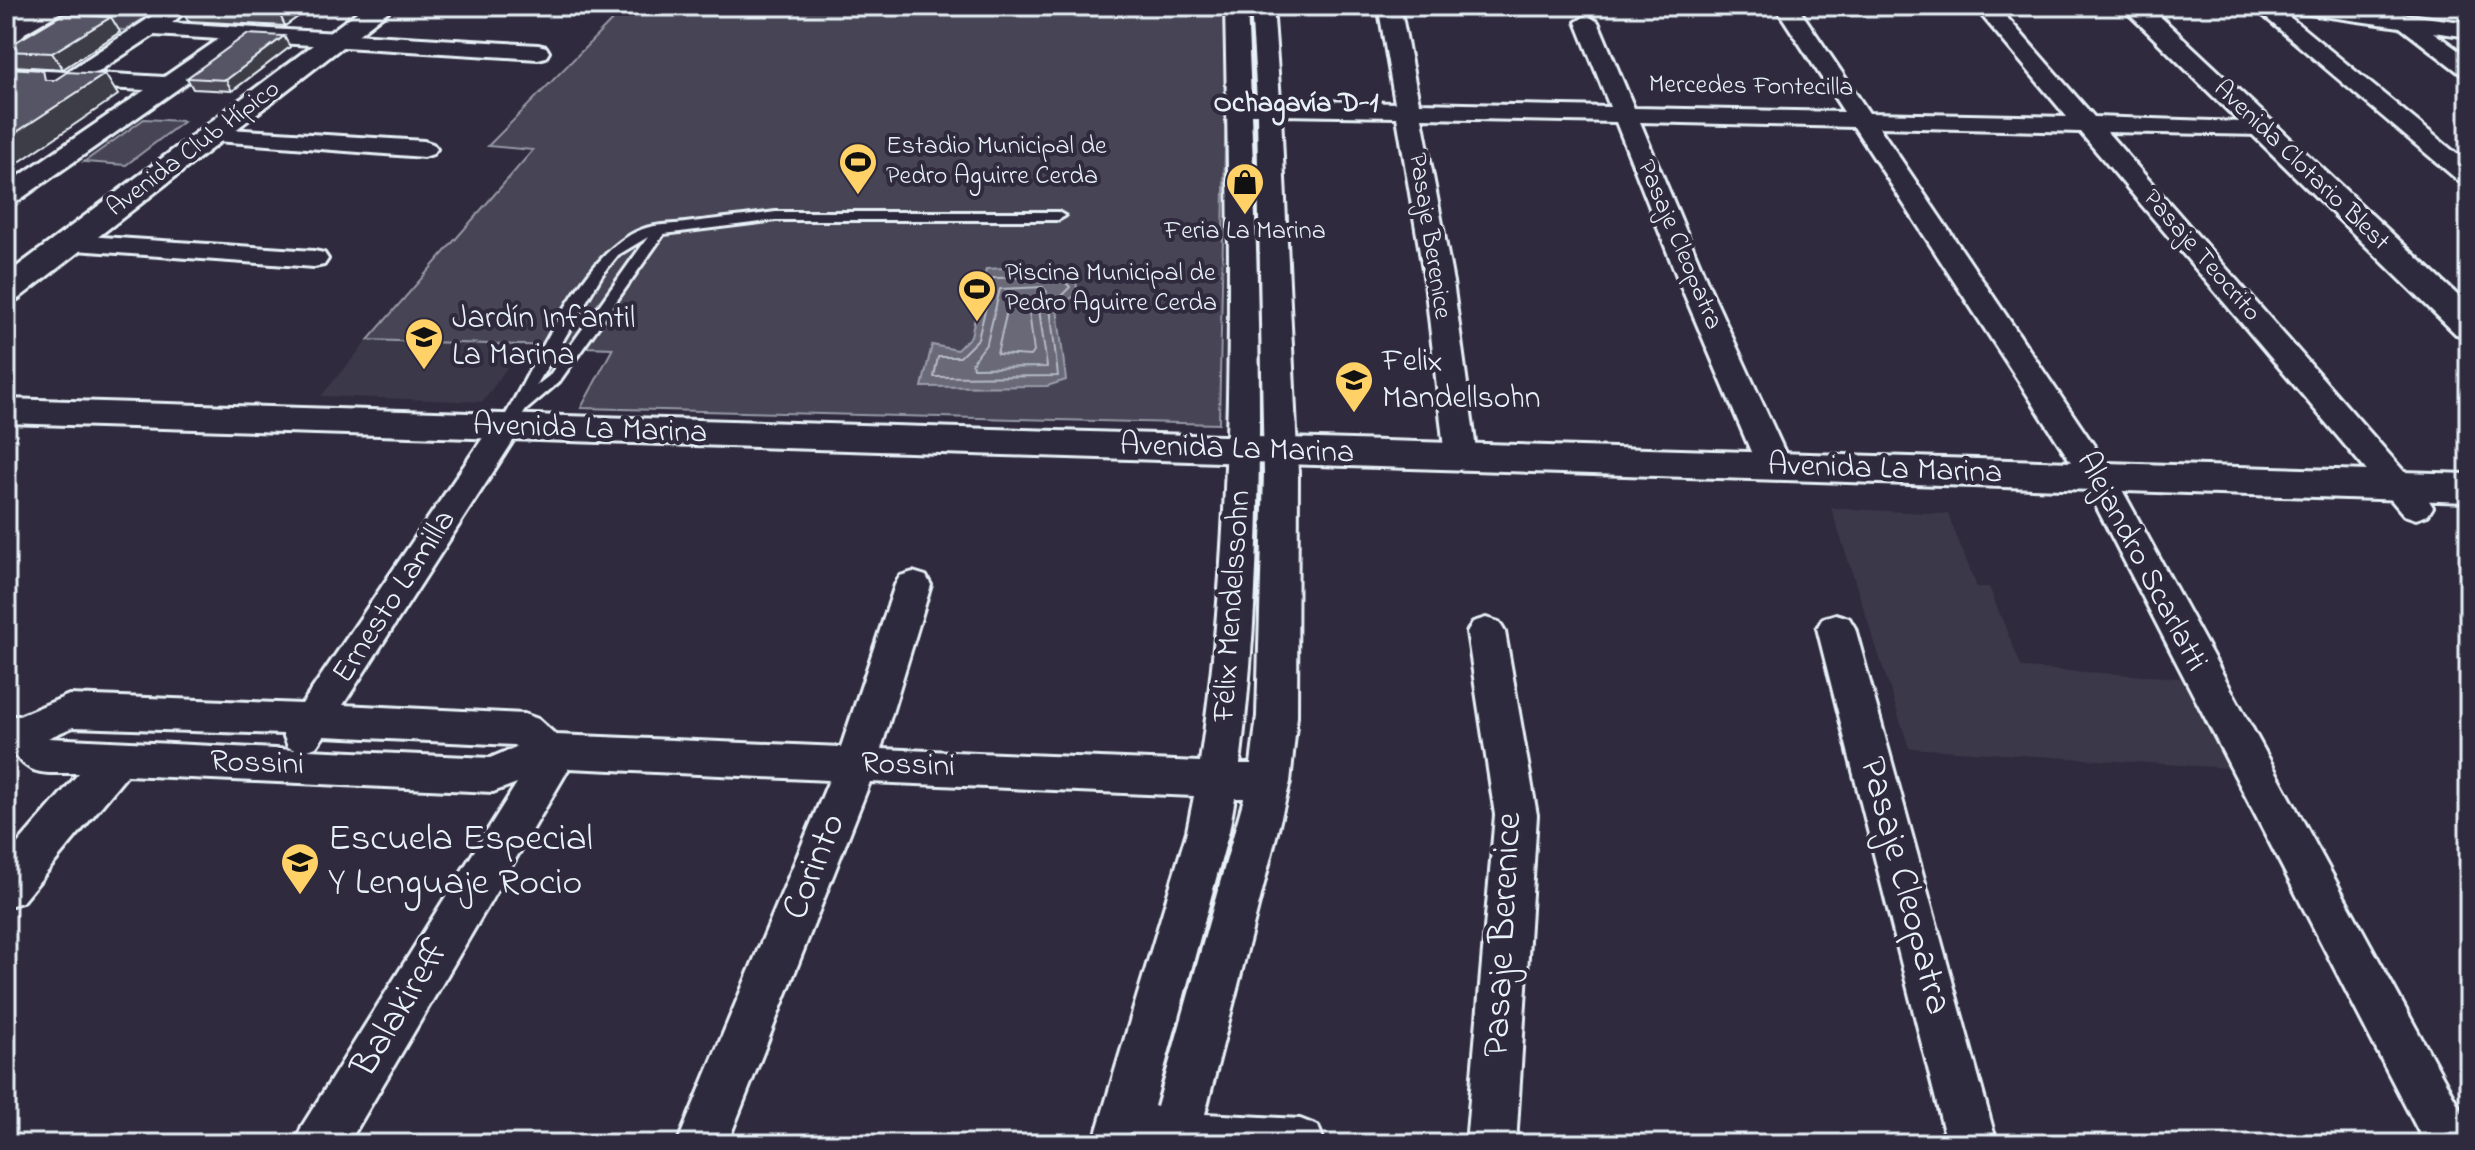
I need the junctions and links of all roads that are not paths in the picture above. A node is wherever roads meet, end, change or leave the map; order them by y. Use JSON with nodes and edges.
{"nodes":[{"id":1,"x":92,"y":6,"type":"edge"},
{"id":2,"x":183,"y":6,"type":"edge"},
{"id":3,"x":382,"y":6,"type":"edge"},
{"id":4,"x":1236,"y":6,"type":"edge"},
{"id":5,"x":1262,"y":6,"type":"edge"},
{"id":6,"x":1786,"y":6,"type":"edge"},
{"id":7,"x":2134,"y":6,"type":"edge"},
{"id":8,"x":2263,"y":6,"type":"edge"},
{"id":9,"x":2295,"y":6,"type":"edge"},
{"id":10,"x":1988,"y":10,"type":"edge"},
{"id":11,"x":2388,"y":15,"type":"edge"},
{"id":12,"x":1391,"y":16,"type":"dead end"},
{"id":13,"x":1587,"y":22,"type":"dead end"},
{"id":14,"x":150,"y":28,"type":"junction"},
{"id":15,"x":2469,"y":30,"type":"edge"},
{"id":16,"x":241,"y":34,"type":"junction"},
{"id":17,"x":340,"y":37,"type":"junction"},
{"id":18,"x":18,"y":50,"type":"edge"},
{"id":19,"x":538,"y":52,"type":"dead end"},
{"id":20,"x":2469,"y":69,"type":"edge"},
{"id":21,"x":6,"y":76,"type":"edge"},
{"id":22,"x":169,"y":84,"type":"junction"},
{"id":23,"x":74,"y":85,"type":"junction"},
{"id":24,"x":1254,"y":107,"type":"junction"},
{"id":25,"x":1408,"y":109,"type":"junction"},
{"id":26,"x":1625,"y":114,"type":"junction"},
{"id":27,"x":1860,"y":120,"type":"junction"},
{"id":28,"x":2087,"y":124,"type":"junction"},
{"id":29,"x":2262,"y":128,"type":"junction"},
{"id":30,"x":212,"y":135,"type":"junction"},
{"id":31,"x":424,"y":149,"type":"dead end"},
{"id":32,"x":2469,"y":177,"type":"edge"},
{"id":33,"x":6,"y":197,"type":"edge"},
{"id":34,"x":1058,"y":216,"type":"dead end"},
{"id":35,"x":661,"y":229,"type":"junction"},
{"id":36,"x":71,"y":243,"type":"junction"},
{"id":37,"x":314,"y":259,"type":"dead end"},
{"id":38,"x":6,"y":292,"type":"edge"},
{"id":39,"x":2469,"y":326,"type":"edge"},
{"id":40,"x":6,"y":411,"type":"edge"},
{"id":41,"x":108,"y":425,"type":"junction"},
{"id":42,"x":505,"y":428,"type":"junction"},
{"id":43,"x":6,"y":432,"type":"edge"},
{"id":44,"x":1461,"y":457,"type":"junction"},
{"id":45,"x":1261,"y":461,"type":"junction"},
{"id":46,"x":1774,"y":466,"type":"junction"},
{"id":47,"x":1603,"y":472,"type":"junction"},
{"id":48,"x":2103,"y":487,"type":"junction"},
{"id":49,"x":2469,"y":488,"type":"edge"},
{"id":50,"x":2408,"y":496,"type":"junction"},
{"id":51,"x":2469,"y":508,"type":"edge"},
{"id":52,"x":913,"y":585,"type":"dead end"},
{"id":53,"x":1836,"y":628,"type":"dead end"},
{"id":54,"x":1486,"y":632,"type":"dead end"},
{"id":55,"x":313,"y":720,"type":"junction"},
{"id":56,"x":14,"y":732,"type":"edge"},
{"id":57,"x":552,"y":751,"type":"junction"},
{"id":58,"x":117,"y":758,"type":"junction"},
{"id":59,"x":856,"y":764,"type":"junction"},
{"id":60,"x":281,"y":765,"type":"junction"},
{"id":61,"x":1219,"y":780,"type":"junction"},
{"id":62,"x":1269,"y":782,"type":"junction"},
{"id":63,"x":6,"y":888,"type":"edge"},
{"id":64,"x":1121,"y":1133,"type":"edge"},
{"id":65,"x":1173,"y":1140,"type":"edge"},
{"id":66,"x":320,"y":1144,"type":"edge"},
{"id":67,"x":702,"y":1144,"type":"edge"},
{"id":68,"x":1300,"y":1144,"type":"edge"},
{"id":69,"x":1491,"y":1144,"type":"edge"},
{"id":70,"x":1972,"y":1144,"type":"edge"},
{"id":71,"x":2452,"y":1144,"type":"edge"}],
"edges":[{"from":1,"to":18,"type":"street"},
{"from":2,"to":14,"type":"street"},
{"from":3,"to":17,"type":"street","name":"Avenida Club Hípico"},
{"from":4,"to":24,"type":"street","name":"Félix Mendelssohn"},
{"from":5,"to":24,"type":"street","name":"Félix Mendelssohn"},
{"from":6,"to":27,"type":"street","name":"Alejandro Scarlatti"},
{"from":7,"to":29,"type":"street","name":"Avenida Clotario Blest"},
{"from":8,"to":32,"type":"street"},
{"from":9,"to":11,"type":"street"},
{"from":10,"to":28,"type":"street","name":"Pasaje Teocrito"},
{"from":11,"to":15,"type":"street"},
{"from":11,"to":20,"type":"street"},
{"from":12,"to":25,"type":"street","name":"Pasaje Berenice"},
{"from":13,"to":26,"type":"street","name":"Pasaje Cleopatra"},
{"from":14,"to":16,"type":"street"},
{"from":14,"to":23,"type":"street"},
{"from":16,"to":17,"type":"street"},
{"from":16,"to":22,"type":"street"},
{"from":17,"to":19,"type":"street"},
{"from":17,"to":30,"type":"street","name":"Avenida Club Hípico"},
{"from":21,"to":23,"type":"street"},
{"from":22,"to":23,"type":"street"},
{"from":22,"to":33,"type":"street"},
{"from":24,"to":25,"type":"street","name":"Mercedes Fontecilla"},
{"from":24,"to":45,"type":"street","name":"Félix Mendelssohn"},
{"from":25,"to":26,"type":"street","name":"Mercedes Fontecilla"},
{"from":25,"to":44,"type":"street","name":"Pasaje Berenice"},
{"from":26,"to":27,"type":"street","name":"Mercedes Fontecilla"},
{"from":26,"to":46,"type":"street","name":"Pasaje Cleopatra"},
{"from":27,"to":28,"type":"street","name":"Mercedes Fontecilla"},
{"from":27,"to":48,"type":"street","name":"Alejandro Scarlatti"},
{"from":28,"to":29,"type":"street","name":"Mercedes Fontecilla"},
{"from":28,"to":50,"type":"street","name":"Pasaje Teocrito"},
{"from":29,"to":39,"type":"street","name":"Avenida Clotario Blest"},
{"from":30,"to":31,"type":"street"},
{"from":30,"to":36,"type":"street","name":"Avenida Club Hípico"},
{"from":34,"to":35,"type":"lane"},
{"from":35,"to":42,"type":"lane"},
{"from":35,"to":42,"type":"lane"},
{"from":36,"to":37,"type":"street"},
{"from":36,"to":38,"type":"street","name":"Avenida Club Hípico"},
{"from":40,"to":41,"type":"street","name":"Avenida La Marina"},
{"from":41,"to":42,"type":"street","name":"Avenida La Marina"},
{"from":41,"to":43,"type":"street","name":"Avenida La Marina"},
{"from":42,"to":45,"type":"street","name":"Avenida La Marina"},
{"from":42,"to":55,"type":"street","name":"Ernesto Lamilla"},
{"from":44,"to":45,"type":"street","name":"Avenida La Marina"},
{"from":44,"to":47,"type":"street","name":"Avenida La Marina"},
{"from":45,"to":47,"type":"street","name":"Avenida La Marina"},
{"from":45,"to":61,"type":"street","name":"Félix Mendelssohn"},
{"from":45,"to":62,"type":"street","name":"Félix Mendelssohn"},
{"from":46,"to":47,"type":"street","name":"Avenida La Marina"},
{"from":46,"to":48,"type":"street","name":"Avenida La Marina"},
{"from":47,"to":48,"type":"street","name":"Avenida La Marina"},
{"from":48,"to":50,"type":"street","name":"Avenida La Marina"},
{"from":48,"to":71,"type":"street","name":"Alejandro Scarlatti"},
{"from":49,"to":50,"type":"street","name":"Avenida La Marina"},
{"from":50,"to":51,"type":"street","name":"Avenida La Marina"},
{"from":52,"to":59,"type":"street","name":"Corinto"},
{"from":53,"to":70,"type":"street","name":"Pasaje Cleopatra"},
{"from":54,"to":69,"type":"street","name":"Pasaje Berenice"},
{"from":55,"to":56,"type":"street","name":"Rossini"},
{"from":55,"to":57,"type":"street","name":"Rossini"},
{"from":55,"to":60,"type":"street","name":"Ernesto Lamilla"},
{"from":56,"to":58,"type":"street","name":"Rossini"},
{"from":57,"to":59,"type":"street","name":"Rossini"},
{"from":57,"to":60,"type":"street","name":"Rossini"},
{"from":57,"to":66,"type":"street","name":"Balakireff"},
{"from":58,"to":60,"type":"street","name":"Rossini"},
{"from":58,"to":63,"type":"street"},
{"from":59,"to":61,"type":"street","name":"Rossini"},
{"from":59,"to":67,"type":"street","name":"Corinto"},
{"from":61,"to":62,"type":"street","name":"Rossini"},
{"from":61,"to":64,"type":"street","name":"Félix Mendelssohn"},
{"from":62,"to":65,"type":"street","name":"Félix Mendelssohn"},
{"from":64,"to":65,"type":"street"},
{"from":65,"to":68,"type":"street"}]}
